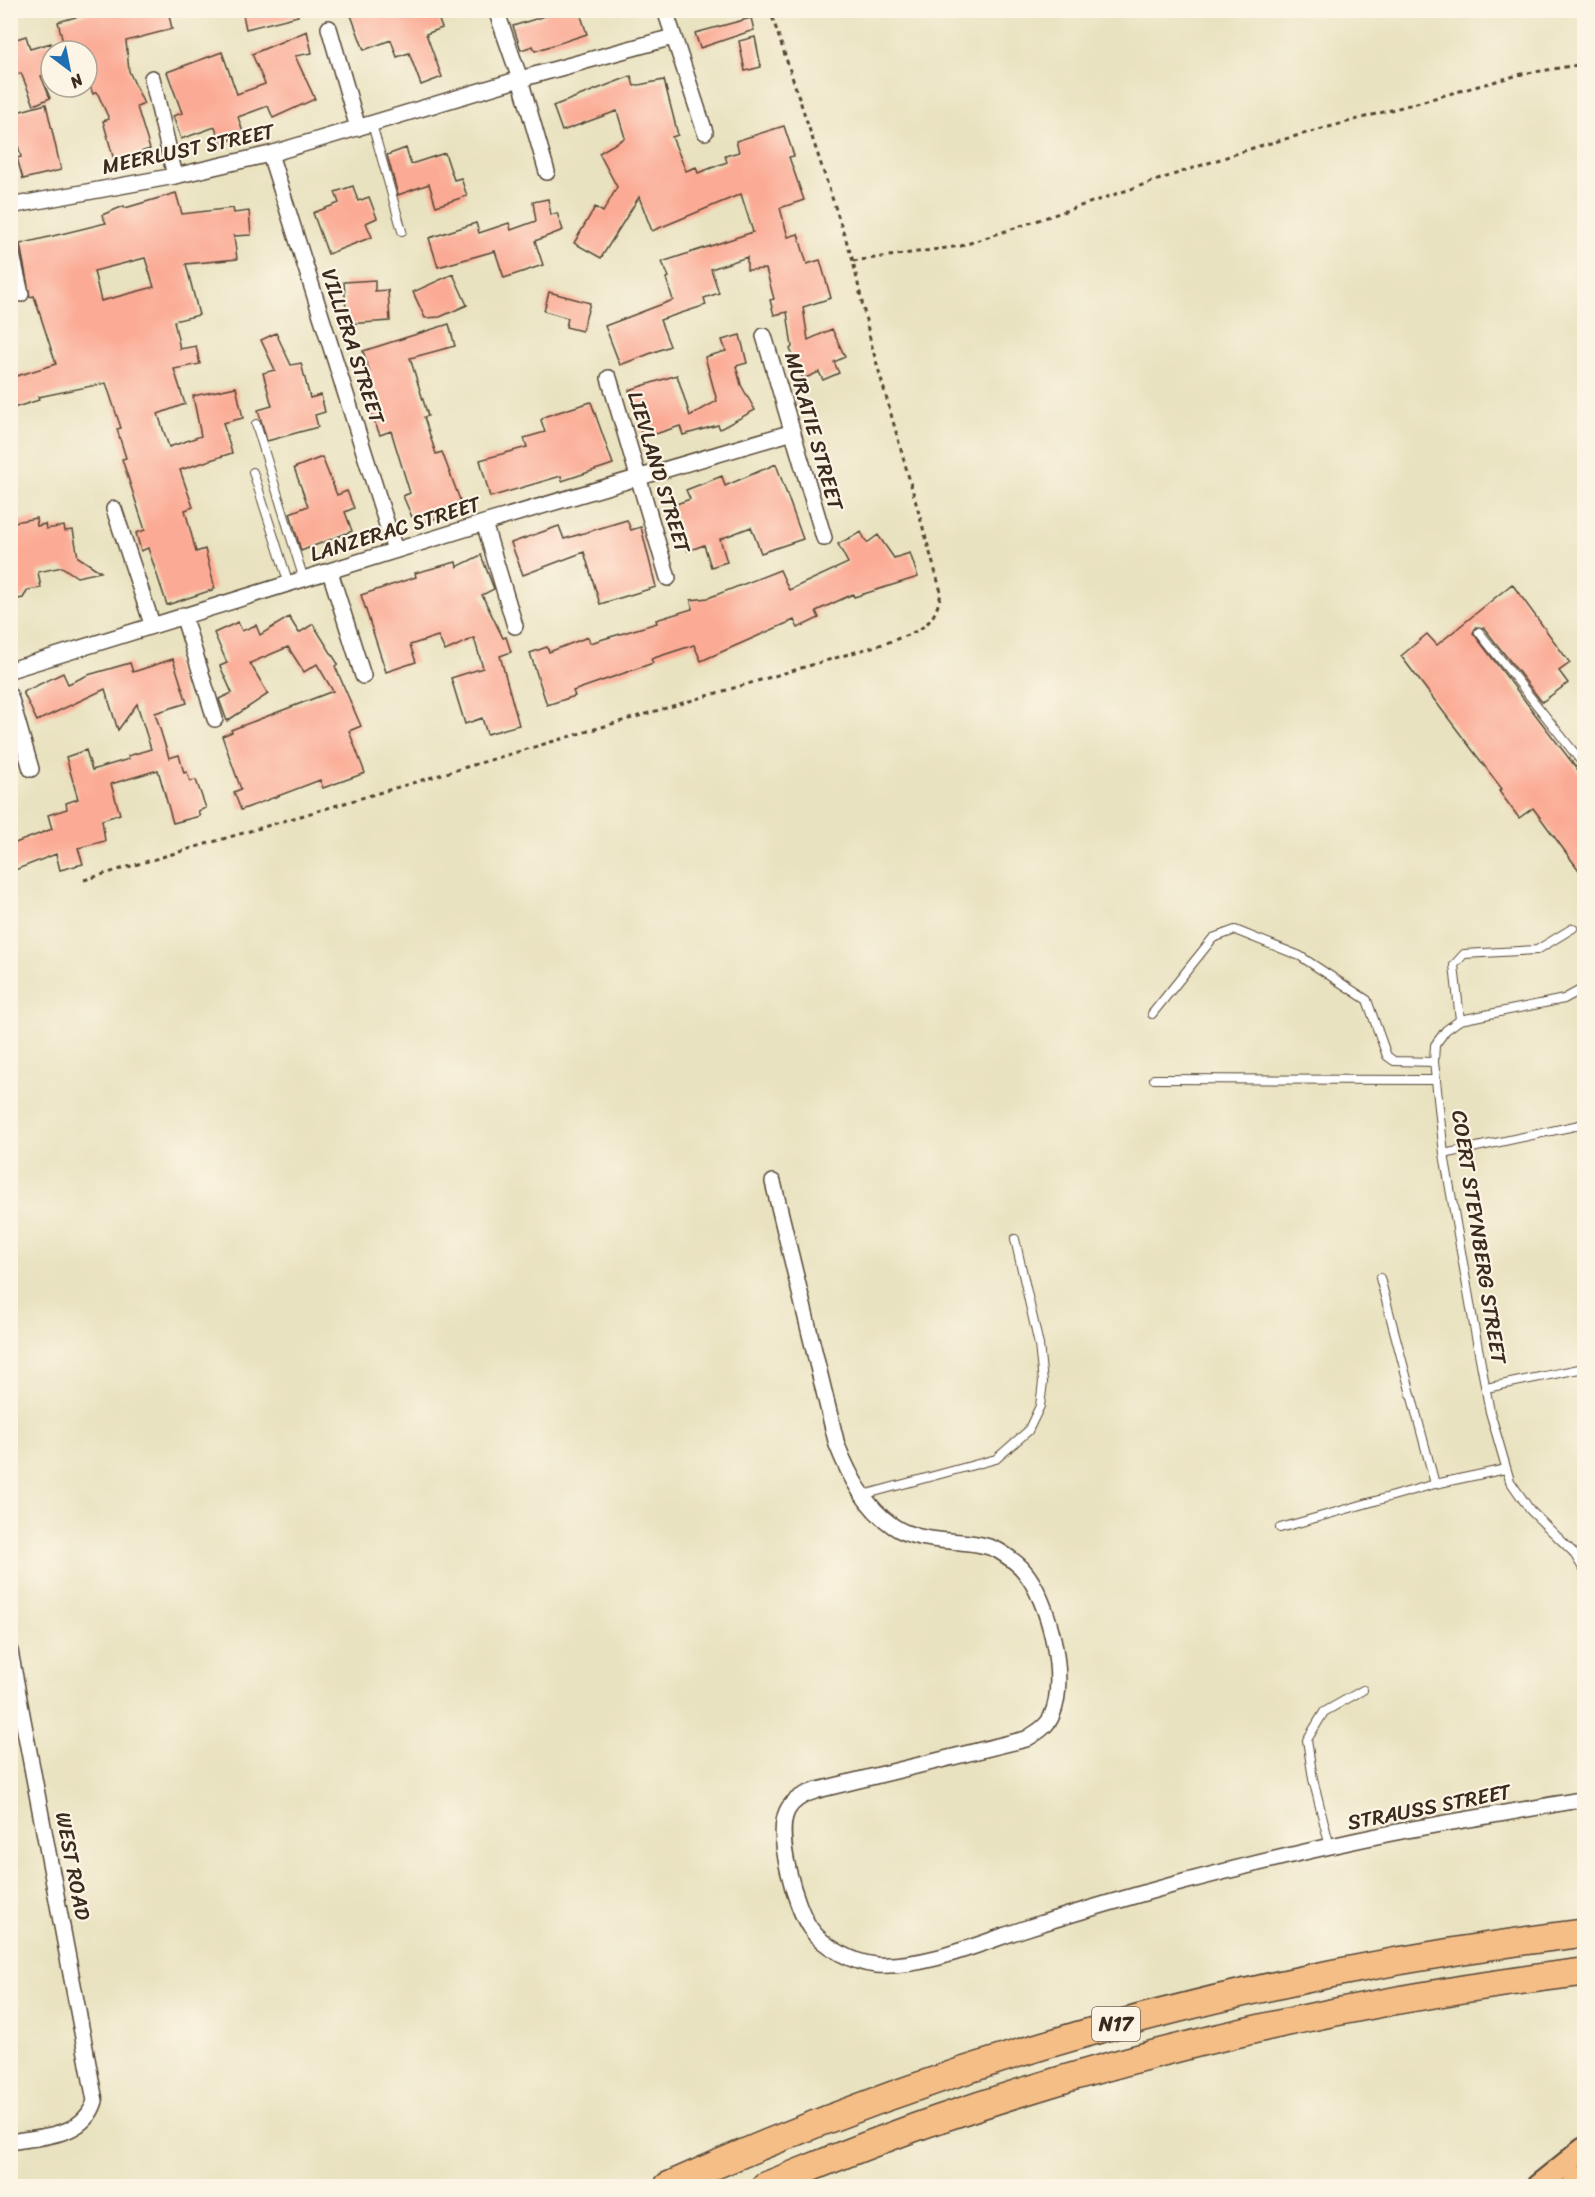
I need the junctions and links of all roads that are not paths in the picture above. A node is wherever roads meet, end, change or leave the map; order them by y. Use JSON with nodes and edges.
{"nodes":[{"id":1,"x":496,"y":10,"type":"edge"},
{"id":2,"x":665,"y":10,"type":"edge"},
{"id":3,"x":329,"y":28,"type":"dead end"},
{"id":4,"x":673,"y":37,"type":"junction"},
{"id":5,"x":152,"y":78,"type":"dead end"},
{"id":6,"x":520,"y":79,"type":"junction"},
{"id":7,"x":365,"y":126,"type":"junction"},
{"id":8,"x":705,"y":132,"type":"dead end"},
{"id":9,"x":270,"y":154,"type":"junction"},
{"id":10,"x":547,"y":172,"type":"dead end"},
{"id":11,"x":175,"y":176,"type":"junction"},
{"id":12,"x":10,"y":206,"type":"edge"},
{"id":13,"x":402,"y":231,"type":"dead end"},
{"id":14,"x":10,"y":246,"type":"edge"},
{"id":15,"x":21,"y":294,"type":"dead end"},
{"id":16,"x":764,"y":336,"type":"dead end"},
{"id":17,"x":609,"y":378,"type":"dead end"},
{"id":18,"x":256,"y":424,"type":"dead end"},
{"id":19,"x":793,"y":432,"type":"junction"},
{"id":20,"x":253,"y":472,"type":"dead end"},
{"id":21,"x":638,"y":478,"type":"junction"},
{"id":22,"x":114,"y":509,"type":"dead end"},
{"id":23,"x":484,"y":523,"type":"junction"},
{"id":24,"x":824,"y":538,"type":"dead end"},
{"id":25,"x":395,"y":550,"type":"junction"},
{"id":26,"x":330,"y":572,"type":"junction"},
{"id":27,"x":668,"y":578,"type":"dead end"},
{"id":28,"x":296,"y":582,"type":"junction"},
{"id":29,"x":183,"y":615,"type":"junction"},
{"id":30,"x":152,"y":624,"type":"junction"},
{"id":31,"x":515,"y":626,"type":"dead end"},
{"id":32,"x":1479,"y":632,"type":"dead end"},
{"id":33,"x":10,"y":670,"type":"edge"},
{"id":34,"x":363,"y":676,"type":"dead end"},
{"id":35,"x":10,"y":696,"type":"edge"},
{"id":36,"x":215,"y":719,"type":"dead end"},
{"id":37,"x":1584,"y":765,"type":"edge"},
{"id":38,"x":31,"y":769,"type":"dead end"},
{"id":39,"x":1573,"y":928,"type":"dead end"},
{"id":40,"x":1584,"y":988,"type":"edge"},
{"id":41,"x":1152,"y":1014,"type":"dead end"},
{"id":42,"x":1460,"y":1020,"type":"junction"},
{"id":43,"x":1434,"y":1062,"type":"junction"},
{"id":44,"x":1154,"y":1079,"type":"dead end"},
{"id":45,"x":1435,"y":1080,"type":"junction"},
{"id":46,"x":1584,"y":1124,"type":"edge"},
{"id":47,"x":1444,"y":1154,"type":"junction"},
{"id":48,"x":773,"y":1182,"type":"dead end"},
{"id":49,"x":1015,"y":1239,"type":"dead end"},
{"id":50,"x":1380,"y":1278,"type":"dead end"},
{"id":51,"x":1584,"y":1368,"type":"edge"},
{"id":52,"x":1486,"y":1388,"type":"junction"},
{"id":53,"x":1506,"y":1469,"type":"junction"},
{"id":54,"x":1435,"y":1484,"type":"junction"},
{"id":55,"x":863,"y":1495,"type":"junction"},
{"id":56,"x":1280,"y":1528,"type":"dead end"},
{"id":57,"x":1584,"y":1570,"type":"edge"},
{"id":58,"x":10,"y":1651,"type":"edge"},
{"id":59,"x":1363,"y":1690,"type":"dead end"},
{"id":60,"x":1584,"y":1799,"type":"edge"},
{"id":61,"x":1330,"y":1847,"type":"junction"},
{"id":62,"x":1584,"y":1933,"type":"edge"},
{"id":63,"x":1584,"y":1972,"type":"edge"},
{"id":64,"x":10,"y":2142,"type":"edge"},
{"id":65,"x":1584,"y":2149,"type":"edge"},
{"id":66,"x":1584,"y":2177,"type":"edge"},
{"id":67,"x":668,"y":2187,"type":"edge"},
{"id":68,"x":765,"y":2187,"type":"edge"},
{"id":69,"x":1538,"y":2187,"type":"edge"},
{"id":70,"x":1573,"y":2187,"type":"edge"}],
"edges":[{"from":1,"to":6,"type":"street"},
{"from":2,"to":4,"type":"street"},
{"from":3,"to":7,"type":"street"},
{"from":4,"to":6,"type":"street","name":"MEERLUST STREET"},
{"from":4,"to":8,"type":"street"},
{"from":5,"to":11,"type":"street"},
{"from":6,"to":7,"type":"street","name":"MEERLUST STREET"},
{"from":6,"to":10,"type":"street"},
{"from":7,"to":9,"type":"street","name":"MEERLUST STREET"},
{"from":7,"to":13,"type":"lane"},
{"from":9,"to":11,"type":"street","name":"MEERLUST STREET"},
{"from":9,"to":25,"type":"street","name":"VILLIERA STREET"},
{"from":11,"to":12,"type":"street","name":"MEERLUST STREET"},
{"from":14,"to":15,"type":"street"},
{"from":16,"to":19,"type":"street","name":"MURATIE STREET"},
{"from":17,"to":21,"type":"street","name":"LIEVLAND STREET"},
{"from":18,"to":28,"type":"lane"},
{"from":19,"to":21,"type":"street","name":"LANZERAC STREET"},
{"from":19,"to":24,"type":"street","name":"MURATIE STREET"},
{"from":20,"to":28,"type":"lane"},
{"from":21,"to":23,"type":"street","name":"LANZERAC STREET"},
{"from":21,"to":27,"type":"street","name":"LIEVLAND STREET"},
{"from":22,"to":30,"type":"street"},
{"from":23,"to":25,"type":"street","name":"LANZERAC STREET"},
{"from":23,"to":31,"type":"street"},
{"from":25,"to":26,"type":"street","name":"LANZERAC STREET"},
{"from":26,"to":28,"type":"street","name":"LANZERAC STREET"},
{"from":26,"to":34,"type":"street"},
{"from":28,"to":29,"type":"street","name":"LANZERAC STREET"},
{"from":29,"to":30,"type":"street","name":"LANZERAC STREET"},
{"from":29,"to":36,"type":"street"},
{"from":30,"to":33,"type":"street","name":"LANZERAC STREET"},
{"from":32,"to":37,"type":"lane"},
{"from":35,"to":38,"type":"street"},
{"from":39,"to":42,"type":"lane"},
{"from":40,"to":42,"type":"lane"},
{"from":41,"to":43,"type":"lane"},
{"from":42,"to":43,"type":"lane","name":"COERT STEYNBERG STREET"},
{"from":43,"to":45,"type":"lane","name":"COERT STEYNBERG STREET"},
{"from":44,"to":45,"type":"lane"},
{"from":45,"to":47,"type":"lane","name":"COERT STEYNBERG STREET"},
{"from":46,"to":47,"type":"lane"},
{"from":47,"to":52,"type":"lane","name":"COERT STEYNBERG STREET"},
{"from":48,"to":55,"type":"street","name":"STRAUSS STREET"},
{"from":49,"to":55,"type":"lane"},
{"from":50,"to":54,"type":"lane"},
{"from":51,"to":52,"type":"lane"},
{"from":52,"to":53,"type":"lane","name":"COERT STEYNBERG STREET"},
{"from":53,"to":54,"type":"lane"},
{"from":53,"to":57,"type":"lane","name":"COERT STEYNBERG STREET"},
{"from":54,"to":56,"type":"lane"},
{"from":55,"to":61,"type":"street","name":"STRAUSS STREET"},
{"from":58,"to":64,"type":"street","name":"WEST ROAD"},
{"from":59,"to":61,"type":"lane"},
{"from":60,"to":61,"type":"street","name":"STRAUSS STREET"},
{"from":62,"to":67,"type":"highway","number":"N17"},
{"from":63,"to":68,"type":"highway","number":"N17"},
{"from":65,"to":69,"type":"main road"},
{"from":66,"to":70,"type":"main road"}]}
